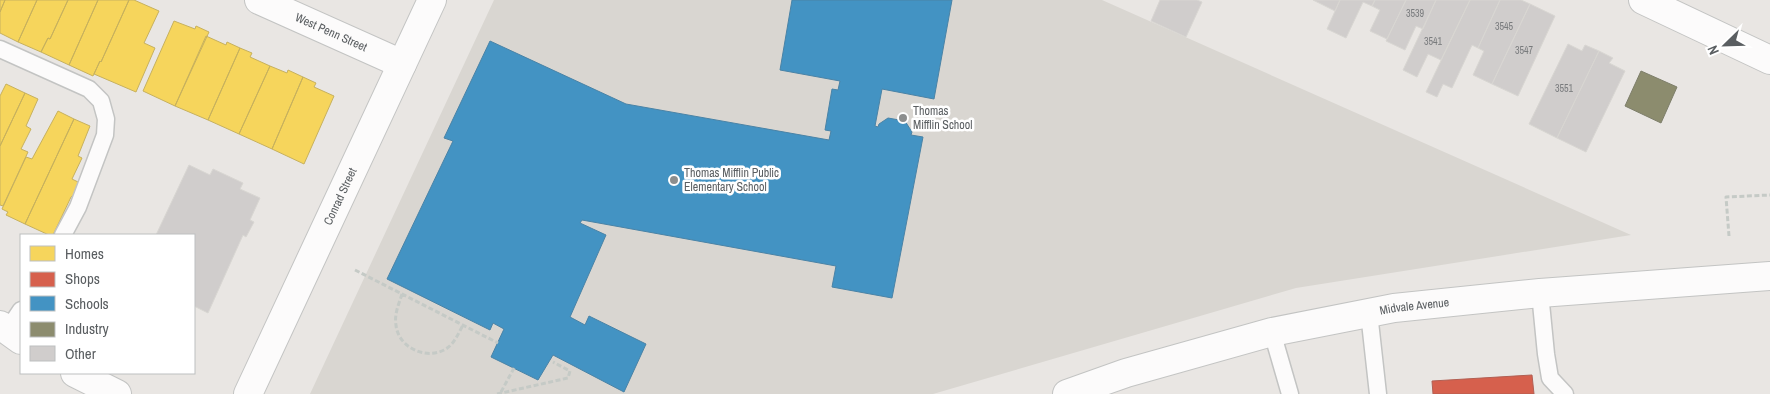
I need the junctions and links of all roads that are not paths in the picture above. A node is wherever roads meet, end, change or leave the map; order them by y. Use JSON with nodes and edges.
{"nodes":[{"id":1,"x":259,"y":0,"type":"edge"},
{"id":2,"x":432,"y":0,"type":"edge"},
{"id":3,"x":1644,"y":0,"type":"edge"},
{"id":4,"x":0,"y":49,"type":"edge"},
{"id":5,"x":1770,"y":60,"type":"edge"},
{"id":6,"x":402,"y":64,"type":"junction"},
{"id":7,"x":64,"y":234,"type":"edge"},
{"id":8,"x":1770,"y":276,"type":"edge"},
{"id":9,"x":1540,"y":293,"type":"junction"},
{"id":10,"x":1369,"y":313,"type":"junction"},
{"id":11,"x":1272,"y":332,"type":"junction"},
{"id":12,"x":77,"y":374,"type":"edge"},
{"id":13,"x":117,"y":394,"type":"edge"},
{"id":14,"x":248,"y":394,"type":"edge"},
{"id":15,"x":1067,"y":394,"type":"edge"},
{"id":16,"x":1290,"y":394,"type":"edge"},
{"id":17,"x":1378,"y":394,"type":"edge"},
{"id":18,"x":1565,"y":394,"type":"edge"}],
"edges":[{"from":1,"to":6,"type":"street","name":"West Penn Street"},
{"from":2,"to":6,"type":"street","name":"Conrad Street"},
{"from":3,"to":5,"type":"street"},
{"from":4,"to":7,"type":"lane"},
{"from":6,"to":14,"type":"street","name":"Conrad Street"},
{"from":8,"to":9,"type":"street","name":"Midvale Avenue"},
{"from":9,"to":10,"type":"street","name":"Midvale Avenue"},
{"from":9,"to":18,"type":"lane"},
{"from":10,"to":11,"type":"street","name":"Midvale Avenue"},
{"from":10,"to":17,"type":"lane"},
{"from":11,"to":15,"type":"street","name":"Midvale Avenue"},
{"from":11,"to":16,"type":"lane"},
{"from":12,"to":13,"type":"street"}]}
